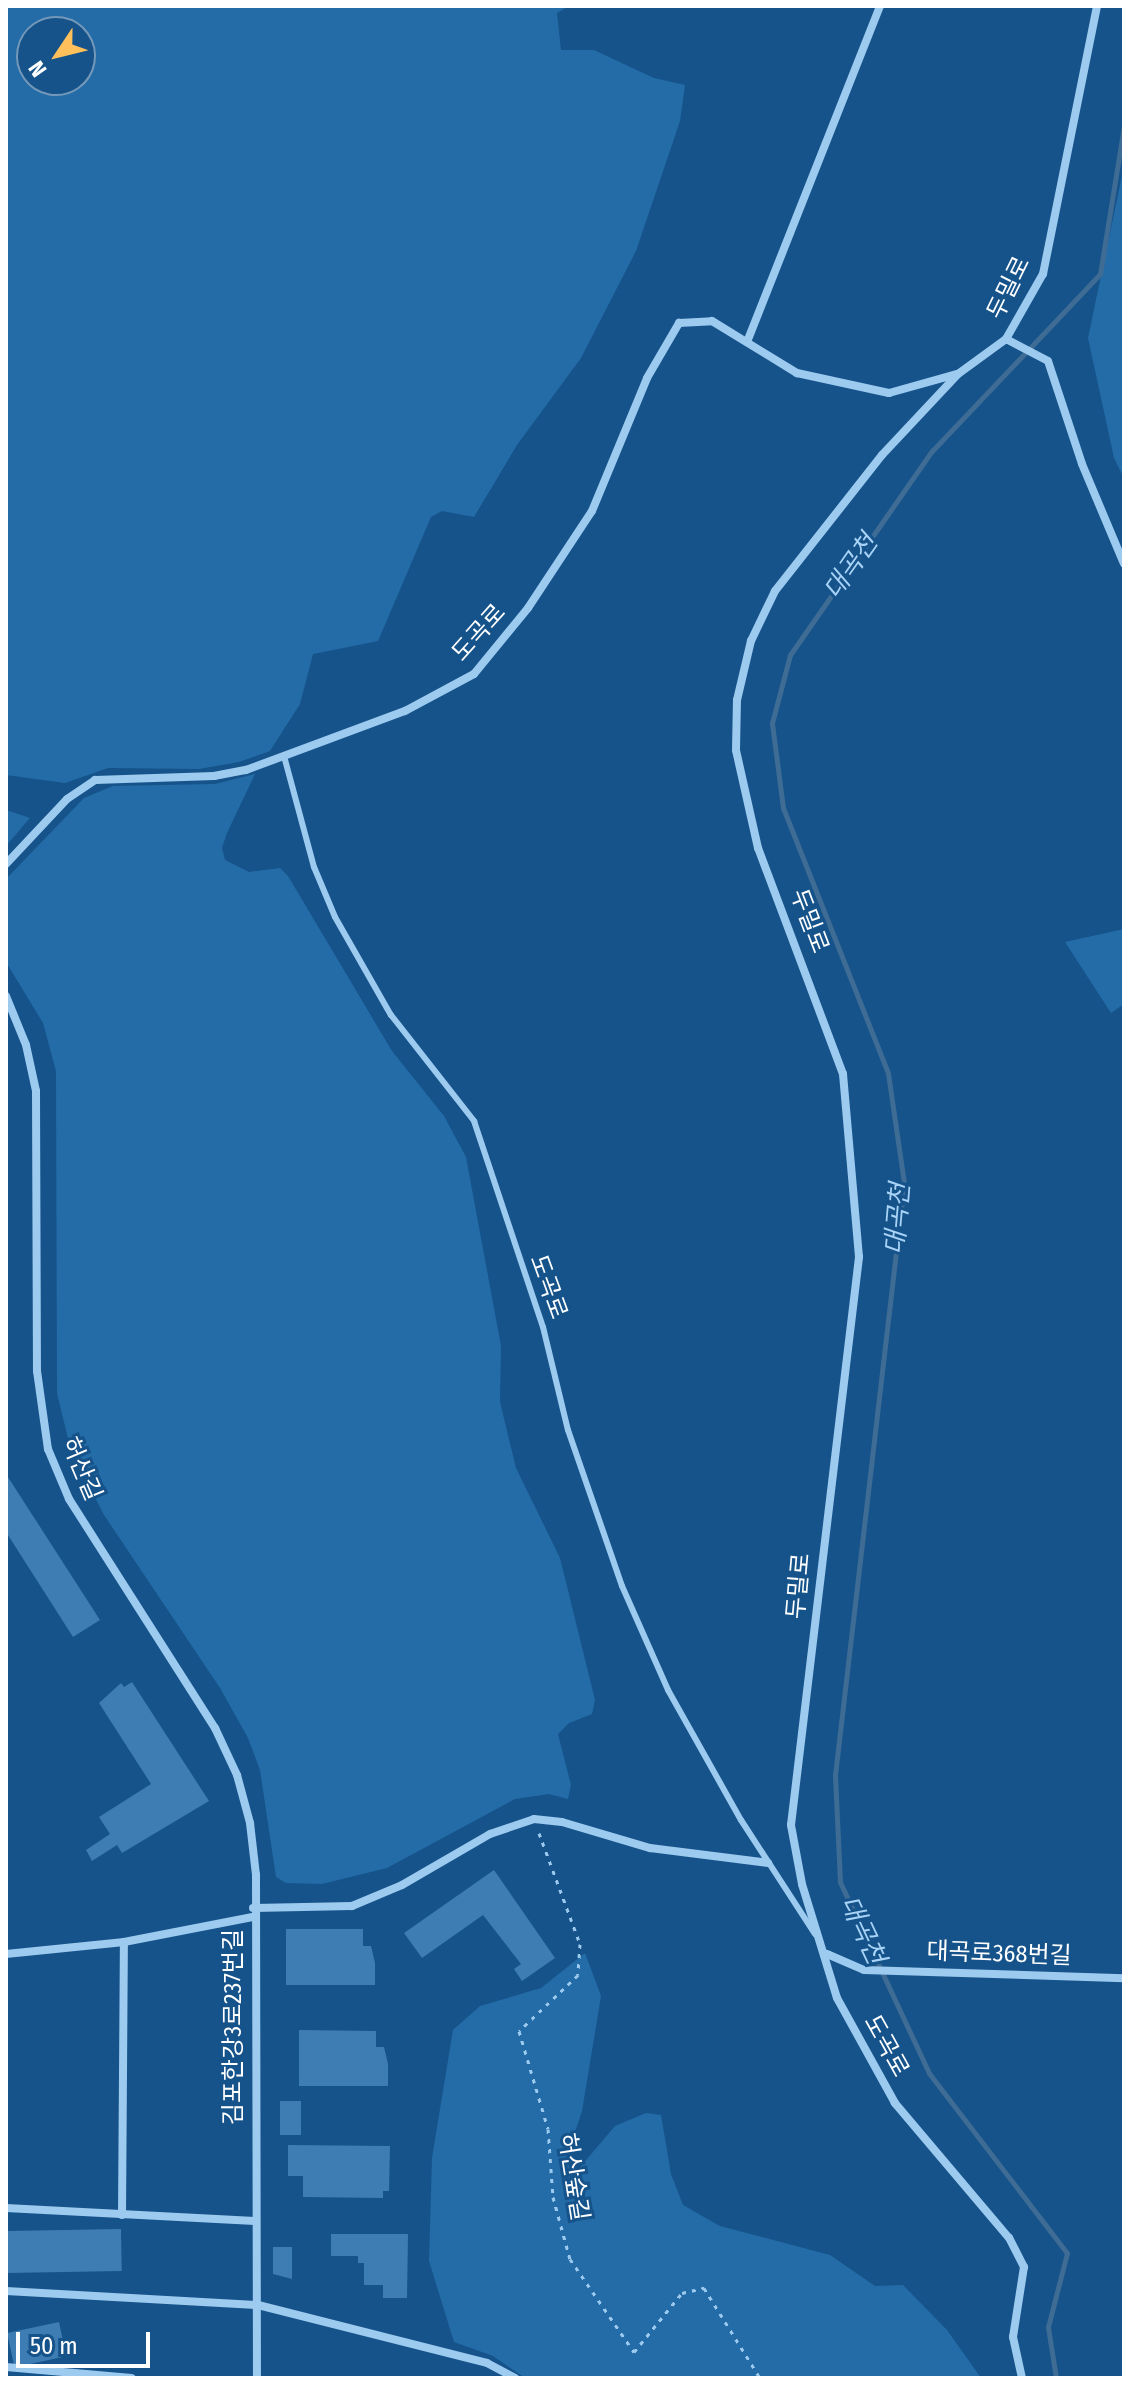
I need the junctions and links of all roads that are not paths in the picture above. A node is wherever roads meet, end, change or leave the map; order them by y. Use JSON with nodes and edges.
{"nodes":[{"id":1,"x":880,"y":6,"type":"edge"},
{"id":2,"x":1097,"y":6,"type":"edge"},
{"id":3,"x":1006,"y":339,"type":"junction"},
{"id":4,"x":747,"y":342,"type":"junction"},
{"id":5,"x":958,"y":374,"type":"junction"},
{"id":6,"x":1124,"y":564,"type":"edge"},
{"id":7,"x":284,"y":756,"type":"junction"},
{"id":8,"x":6,"y":864,"type":"edge"},
{"id":9,"x":6,"y":996,"type":"edge"},
{"id":10,"x":768,"y":1863,"type":"junction"},
{"id":11,"x":253,"y":1912,"type":"junction"},
{"id":12,"x":124,"y":1942,"type":"junction"},
{"id":13,"x":6,"y":1954,"type":"edge"},
{"id":14,"x":827,"y":1954,"type":"junction"},
{"id":15,"x":1124,"y":1978,"type":"edge"},
{"id":16,"x":6,"y":2208,"type":"edge"},
{"id":17,"x":122,"y":2215,"type":"junction"},
{"id":18,"x":255,"y":2221,"type":"junction"},
{"id":19,"x":6,"y":2291,"type":"edge"},
{"id":20,"x":258,"y":2305,"type":"junction"},
{"id":21,"x":6,"y":2367,"type":"edge"},
{"id":22,"x":123,"y":2378,"type":"edge"},
{"id":23,"x":132,"y":2378,"type":"edge"},
{"id":24,"x":257,"y":2378,"type":"edge"},
{"id":25,"x":515,"y":2378,"type":"edge"},
{"id":26,"x":1022,"y":2378,"type":"edge"}],
"edges":[{"from":1,"to":4,"type":"street"},
{"from":2,"to":3,"type":"street","name":"두밀로"},
{"from":3,"to":5,"type":"street","name":"두밀로"},
{"from":3,"to":6,"type":"street"},
{"from":4,"to":5,"type":"street"},
{"from":4,"to":7,"type":"street","name":"도곡로"},
{"from":5,"to":14,"type":"street","name":"두밀로"},
{"from":7,"to":8,"type":"street"},
{"from":7,"to":10,"type":"lane","name":"도곡로"},
{"from":9,"to":11,"type":"street","name":"허산길"},
{"from":10,"to":11,"type":"street"},
{"from":10,"to":14,"type":"lane","name":"도곡로"},
{"from":11,"to":12,"type":"street","name":"김포한강3로237번길"},
{"from":11,"to":18,"type":"street","name":"김포한강3로237번길"},
{"from":12,"to":13,"type":"street","name":"김포한강3로237번길"},
{"from":12,"to":17,"type":"street"},
{"from":14,"to":15,"type":"street","name":"대곡로368번길"},
{"from":14,"to":26,"type":"street","name":"도곡로"},
{"from":16,"to":17,"type":"street"},
{"from":17,"to":18,"type":"street"},
{"from":18,"to":20,"type":"street","name":"김포한강3로237번길"},
{"from":19,"to":20,"type":"street"},
{"from":20,"to":24,"type":"street","name":"김포한강3로237번길"},
{"from":20,"to":25,"type":"street"},
{"from":21,"to":22,"type":"street"},
{"from":22,"to":23,"type":"street"}]}
